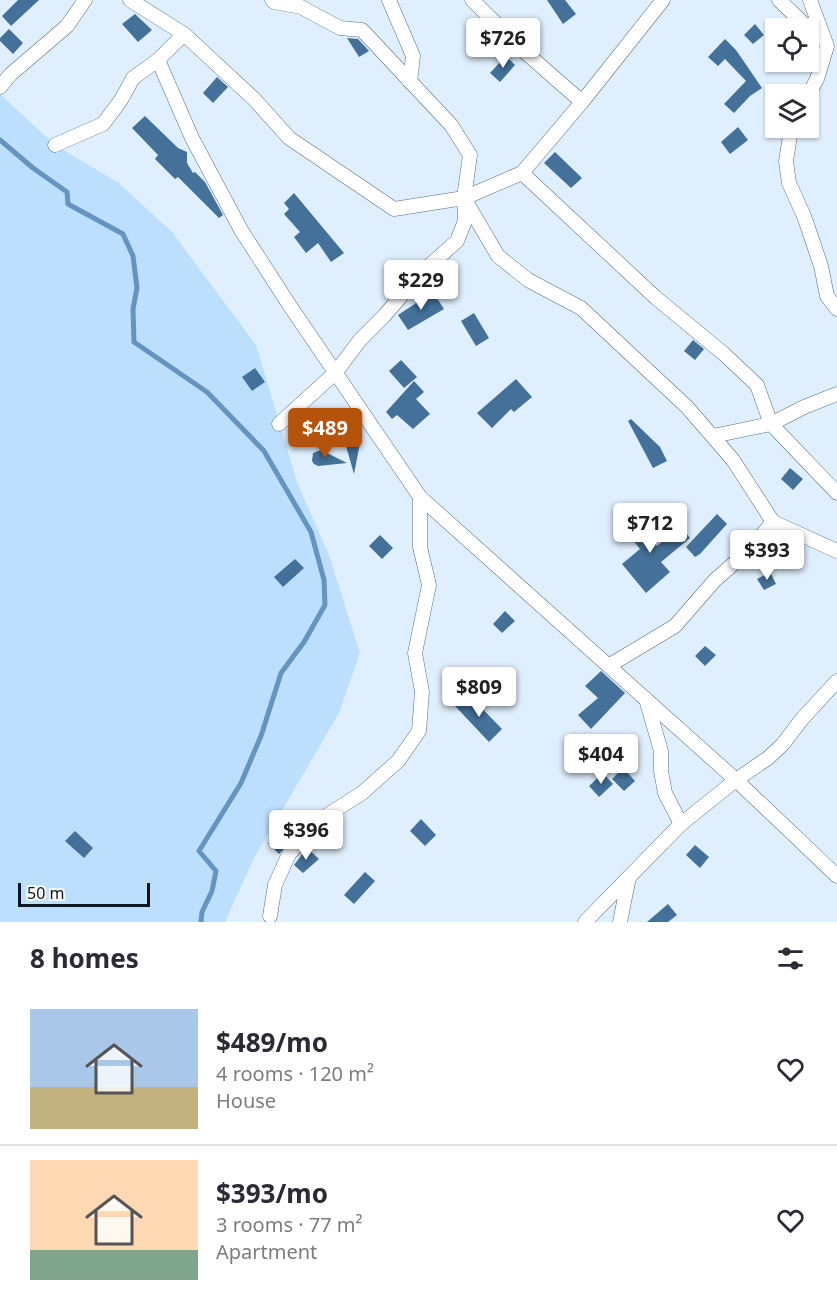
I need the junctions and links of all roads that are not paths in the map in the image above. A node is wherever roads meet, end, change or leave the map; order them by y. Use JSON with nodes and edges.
{"nodes":[{"id":1,"x":85,"y":0,"type":"edge"},
{"id":2,"x":130,"y":0,"type":"edge"},
{"id":3,"x":272,"y":0,"type":"edge"},
{"id":4,"x":389,"y":0,"type":"edge"},
{"id":5,"x":472,"y":0,"type":"edge"},
{"id":6,"x":663,"y":0,"type":"edge"},
{"id":7,"x":778,"y":0,"type":"edge"},
{"id":8,"x":810,"y":0,"type":"edge"},
{"id":9,"x":797,"y":18,"type":"edge"},
{"id":10,"x":184,"y":34,"type":"junction"},
{"id":11,"x":819,"y":39,"type":"edge"},
{"id":12,"x":832,"y":50,"type":"edge"},
{"id":13,"x":158,"y":60,"type":"junction"},
{"id":14,"x":410,"y":82,"type":"junction"},
{"id":15,"x":814,"y":84,"type":"edge"},
{"id":16,"x":0,"y":87,"type":"edge"},
{"id":17,"x":582,"y":102,"type":"junction"},
{"id":18,"x":792,"y":138,"type":"edge"},
{"id":19,"x":55,"y":145,"type":"dead end"},
{"id":20,"x":522,"y":173,"type":"junction"},
{"id":21,"x":465,"y":198,"type":"junction"},
{"id":22,"x":837,"y":309,"type":"edge"},
{"id":23,"x":336,"y":372,"type":"junction"},
{"id":24,"x":837,"y":394,"type":"edge"},
{"id":25,"x":279,"y":424,"type":"dead end"},
{"id":26,"x":771,"y":424,"type":"junction"},
{"id":27,"x":713,"y":436,"type":"junction"},
{"id":28,"x":837,"y":493,"type":"edge"},
{"id":29,"x":420,"y":497,"type":"junction"},
{"id":30,"x":773,"y":522,"type":"junction"},
{"id":31,"x":837,"y":551,"type":"edge"},
{"id":32,"x":610,"y":665,"type":"junction"},
{"id":33,"x":837,"y":681,"type":"edge"},
{"id":34,"x":645,"y":697,"type":"junction"},
{"id":35,"x":736,"y":780,"type":"junction"},
{"id":36,"x":681,"y":824,"type":"junction"},
{"id":37,"x":837,"y":876,"type":"edge"},
{"id":38,"x":629,"y":877,"type":"junction"},
{"id":39,"x":270,"y":916,"type":"dead end"},
{"id":40,"x":585,"y":922,"type":"edge"},
{"id":41,"x":620,"y":922,"type":"edge"}],
"edges":[{"from":1,"to":16,"type":"street"},
{"from":2,"to":10,"type":"street"},
{"from":3,"to":14,"type":"street"},
{"from":4,"to":14,"type":"street"},
{"from":5,"to":17,"type":"street"},
{"from":6,"to":17,"type":"street"},
{"from":7,"to":9,"type":"street"},
{"from":8,"to":12,"type":"street"},
{"from":10,"to":13,"type":"street"},
{"from":10,"to":21,"type":"street"},
{"from":11,"to":12,"type":"street"},
{"from":12,"to":15,"type":"street"},
{"from":13,"to":19,"type":"street"},
{"from":13,"to":23,"type":"street"},
{"from":14,"to":21,"type":"street"},
{"from":17,"to":20,"type":"street"},
{"from":18,"to":22,"type":"street"},
{"from":20,"to":21,"type":"street"},
{"from":20,"to":26,"type":"street"},
{"from":21,"to":23,"type":"street"},
{"from":21,"to":27,"type":"street"},
{"from":23,"to":25,"type":"street"},
{"from":23,"to":29,"type":"street"},
{"from":24,"to":26,"type":"street"},
{"from":26,"to":27,"type":"street"},
{"from":26,"to":28,"type":"street"},
{"from":27,"to":30,"type":"street"},
{"from":29,"to":32,"type":"street"},
{"from":29,"to":39,"type":"street"},
{"from":30,"to":31,"type":"street"},
{"from":30,"to":32,"type":"street"},
{"from":32,"to":34,"type":"street"},
{"from":33,"to":35,"type":"street"},
{"from":34,"to":35,"type":"street"},
{"from":34,"to":36,"type":"street"},
{"from":35,"to":36,"type":"street"},
{"from":35,"to":37,"type":"street"},
{"from":36,"to":38,"type":"street"},
{"from":38,"to":40,"type":"street"},
{"from":38,"to":41,"type":"street"}]}
